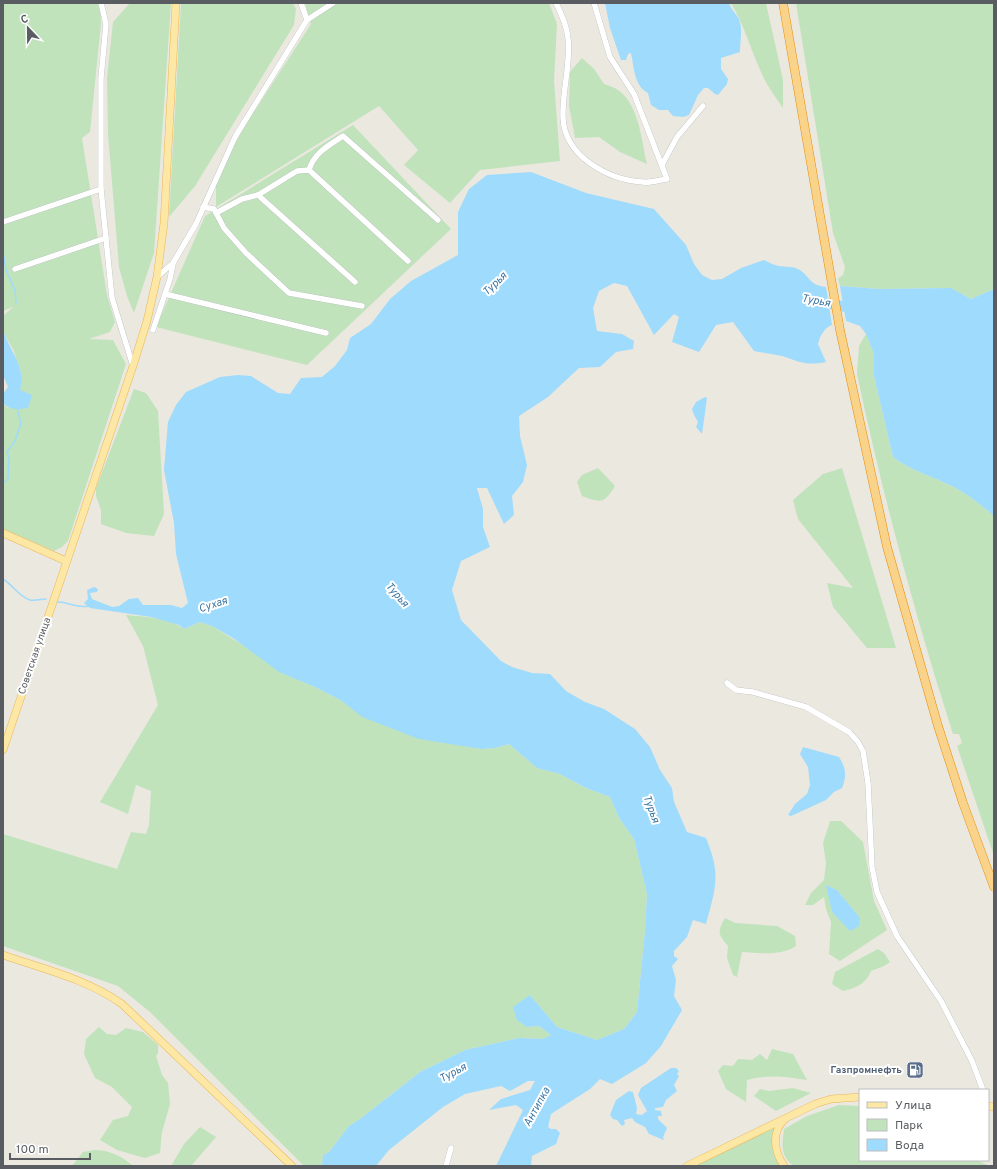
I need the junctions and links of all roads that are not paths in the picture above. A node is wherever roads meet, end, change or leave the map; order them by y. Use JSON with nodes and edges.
{"nodes":[{"id":1,"x":102,"y":3,"type":"edge"},
{"id":2,"x":176,"y":3,"type":"edge"},
{"id":3,"x":300,"y":3,"type":"edge"},
{"id":4,"x":333,"y":3,"type":"edge"},
{"id":5,"x":556,"y":3,"type":"edge"},
{"id":6,"x":594,"y":3,"type":"edge"},
{"id":7,"x":783,"y":3,"type":"edge"},
{"id":8,"x":307,"y":20,"type":"junction"},
{"id":9,"x":703,"y":106,"type":"dead end"},
{"id":10,"x":662,"y":165,"type":"junction"},
{"id":11,"x":309,"y":170,"type":"junction"},
{"id":12,"x":101,"y":189,"type":"junction"},
{"id":13,"x":258,"y":195,"type":"junction"},
{"id":14,"x":203,"y":207,"type":"junction"},
{"id":15,"x":216,"y":213,"type":"junction"},
{"id":16,"x":438,"y":220,"type":"dead end"},
{"id":17,"x":3,"y":222,"type":"edge"},
{"id":18,"x":106,"y":238,"type":"junction"},
{"id":19,"x":408,"y":261,"type":"dead end"},
{"id":20,"x":173,"y":264,"type":"junction"},
{"id":21,"x":15,"y":269,"type":"dead end"},
{"id":22,"x":157,"y":277,"type":"junction"},
{"id":23,"x":356,"y":282,"type":"dead end"},
{"id":24,"x":165,"y":294,"type":"junction"},
{"id":25,"x":362,"y":306,"type":"dead end"},
{"id":26,"x":153,"y":330,"type":"dead end"},
{"id":27,"x":326,"y":334,"type":"dead end"},
{"id":28,"x":133,"y":366,"type":"junction"},
{"id":29,"x":3,"y":533,"type":"edge"},
{"id":30,"x":66,"y":561,"type":"junction"},
{"id":31,"x":727,"y":683,"type":"dead end"},
{"id":32,"x":3,"y":750,"type":"edge"},
{"id":33,"x":994,"y":887,"type":"edge"},
{"id":34,"x":3,"y":955,"type":"edge"},
{"id":35,"x":983,"y":1089,"type":"edge"},
{"id":36,"x":859,"y":1097,"type":"edge"},
{"id":37,"x":787,"y":1117,"type":"junction"},
{"id":38,"x":451,"y":1148,"type":"dead end"},
{"id":39,"x":292,"y":1166,"type":"edge"},
{"id":40,"x":446,"y":1166,"type":"edge"},
{"id":41,"x":687,"y":1166,"type":"edge"},
{"id":42,"x":784,"y":1166,"type":"edge"}],
"edges":[{"from":1,"to":12,"type":"street"},
{"from":2,"to":22,"type":"main road","name":"Советская улица"},
{"from":3,"to":8,"type":"street"},
{"from":4,"to":8,"type":"street"},
{"from":5,"to":10,"type":"street"},
{"from":6,"to":10,"type":"street"},
{"from":7,"to":33,"type":"highway"},
{"from":8,"to":14,"type":"street"},
{"from":9,"to":10,"type":"street"},
{"from":11,"to":13,"type":"street"},
{"from":11,"to":16,"type":"street"},
{"from":11,"to":19,"type":"street"},
{"from":12,"to":17,"type":"street"},
{"from":12,"to":18,"type":"street"},
{"from":13,"to":15,"type":"street"},
{"from":13,"to":23,"type":"street"},
{"from":14,"to":15,"type":"street"},
{"from":14,"to":20,"type":"street"},
{"from":15,"to":25,"type":"street"},
{"from":18,"to":21,"type":"street"},
{"from":18,"to":28,"type":"street"},
{"from":20,"to":22,"type":"street"},
{"from":20,"to":24,"type":"street"},
{"from":22,"to":28,"type":"main road","name":"Советская улица"},
{"from":24,"to":26,"type":"street"},
{"from":24,"to":27,"type":"street"},
{"from":28,"to":30,"type":"main road","name":"Советская улица"},
{"from":29,"to":30,"type":"main road"},
{"from":30,"to":32,"type":"main road","name":"Советская улица"},
{"from":31,"to":35,"type":"street"},
{"from":34,"to":39,"type":"main road"},
{"from":36,"to":37,"type":"main road"},
{"from":37,"to":41,"type":"main road"},
{"from":37,"to":42,"type":"main road"},
{"from":38,"to":40,"type":"street"}]}
